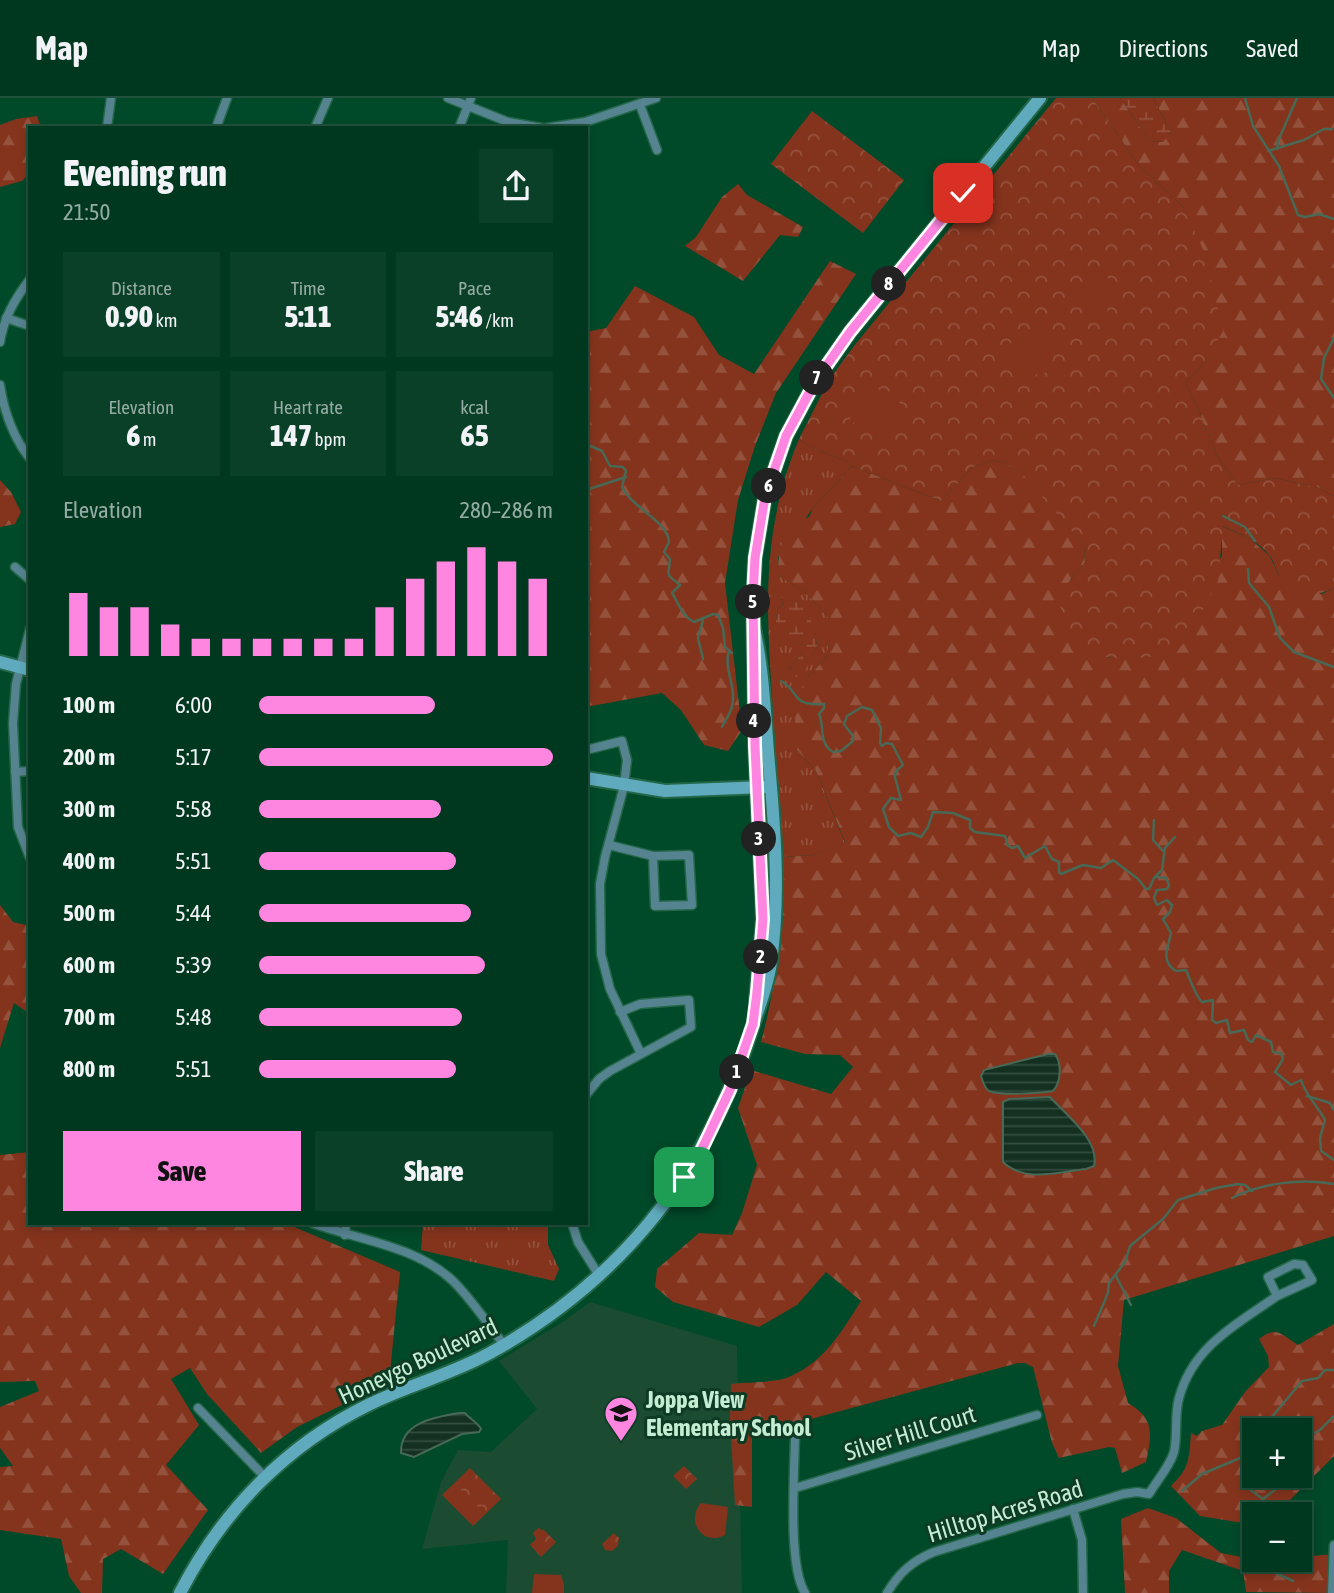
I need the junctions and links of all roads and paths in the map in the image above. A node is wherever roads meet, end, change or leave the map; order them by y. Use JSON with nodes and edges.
{"nodes":[{"id":1,"x":111,"y":98,"type":"edge"},
{"id":2,"x":227,"y":98,"type":"edge"},
{"id":3,"x":328,"y":98,"type":"edge"},
{"id":4,"x":448,"y":98,"type":"edge"},
{"id":5,"x":656,"y":98,"type":"edge"},
{"id":6,"x":1040,"y":98,"type":"edge"},
{"id":7,"x":469,"y":102,"type":"edge"},
{"id":8,"x":640,"y":104,"type":"junction"},
{"id":9,"x":107,"y":126,"type":"edge"},
{"id":10,"x":217,"y":126,"type":"edge"},
{"id":11,"x":317,"y":126,"type":"edge"},
{"id":12,"x":460,"y":126,"type":"edge"},
{"id":13,"x":527,"y":126,"type":"edge"},
{"id":14,"x":558,"y":126,"type":"edge"},
{"id":15,"x":657,"y":150,"type":"dead end"},
{"id":16,"x":28,"y":282,"type":"edge"},
{"id":17,"x":6,"y":318,"type":"junction"},
{"id":18,"x":28,"y":325,"type":"edge"},
{"id":19,"x":0,"y":342,"type":"edge"},
{"id":20,"x":0,"y":385,"type":"edge"},
{"id":21,"x":28,"y":456,"type":"edge"},
{"id":22,"x":15,"y":567,"type":"dead end"},
{"id":23,"x":28,"y":578,"type":"edge"},
{"id":24,"x":754,"y":628,"type":"junction"},
{"id":25,"x":28,"y":645,"type":"edge"},
{"id":26,"x":0,"y":662,"type":"edge"},
{"id":27,"x":25,"y":669,"type":"edge"},
{"id":28,"x":590,"y":749,"type":"dead end"},
{"id":29,"x":28,"y":771,"type":"edge"},
{"id":30,"x":15,"y":772,"type":"junction"},
{"id":31,"x":588,"y":779,"type":"edge"},
{"id":32,"x":624,"y":786,"type":"junction"},
{"id":33,"x":771,"y":787,"type":"junction"},
{"id":34,"x":757,"y":788,"type":"junction"},
{"id":35,"x":609,"y":845,"type":"junction"},
{"id":36,"x":28,"y":853,"type":"edge"},
{"id":37,"x":653,"y":856,"type":"junction"},
{"id":38,"x":620,"y":1012,"type":"junction"},
{"id":39,"x":753,"y":1024,"type":"junction"},
{"id":40,"x":641,"y":1054,"type":"junction"},
{"id":41,"x":588,"y":1093,"type":"edge"},
{"id":42,"x":318,"y":1225,"type":"edge"},
{"id":43,"x":346,"y":1225,"type":"edge"},
{"id":44,"x":573,"y":1225,"type":"edge"},
{"id":45,"x":345,"y":1235,"type":"junction"},
{"id":46,"x":600,"y":1277,"type":"junction"},
{"id":47,"x":1277,"y":1296,"type":"junction"},
{"id":48,"x":504,"y":1345,"type":"junction"},
{"id":49,"x":198,"y":1408,"type":"dead end"},
{"id":50,"x":1037,"y":1415,"type":"dead end"},
{"id":51,"x":795,"y":1432,"type":"dead end"},
{"id":52,"x":264,"y":1476,"type":"junction"},
{"id":53,"x":795,"y":1488,"type":"junction"},
{"id":54,"x":1073,"y":1509,"type":"junction"},
{"id":55,"x":1334,"y":1545,"type":"edge"},
{"id":56,"x":180,"y":1593,"type":"edge"},
{"id":57,"x":805,"y":1593,"type":"edge"},
{"id":58,"x":887,"y":1593,"type":"edge"},
{"id":59,"x":1083,"y":1593,"type":"edge"},
{"id":60,"x":1332,"y":1593,"type":"edge"}],
"edges":[{"from":1,"to":9,"type":"street"},
{"from":2,"to":10,"type":"street"},
{"from":3,"to":11,"type":"street"},
{"from":4,"to":7,"type":"street"},
{"from":5,"to":8,"type":"street"},
{"from":6,"to":24,"type":"main road","name":"Honeygo Boulevard"},
{"from":7,"to":12,"type":"street"},
{"from":7,"to":13,"type":"street"},
{"from":8,"to":14,"type":"street"},
{"from":8,"to":15,"type":"street"},
{"from":16,"to":17,"type":"street"},
{"from":17,"to":18,"type":"street"},
{"from":17,"to":19,"type":"street"},
{"from":20,"to":21,"type":"street"},
{"from":22,"to":23,"type":"street"},
{"from":24,"to":33,"type":"main road","name":"Honeygo Boulevard"},
{"from":24,"to":34,"type":"main road","name":"Honeygo Boulevard"},
{"from":25,"to":27,"type":"street"},
{"from":26,"to":27,"type":"main road"},
{"from":27,"to":30,"type":"street"},
{"from":28,"to":32,"type":"street"},
{"from":29,"to":30,"type":"street"},
{"from":30,"to":36,"type":"street"},
{"from":31,"to":32,"type":"main road"},
{"from":32,"to":34,"type":"main road"},
{"from":32,"to":35,"type":"street"},
{"from":33,"to":34,"type":"main road"},
{"from":33,"to":39,"type":"main road","name":"Honeygo Boulevard"},
{"from":34,"to":39,"type":"main road","name":"Honeygo Boulevard"},
{"from":35,"to":37,"type":"street"},
{"from":35,"to":38,"type":"street"},
{"from":37,"to":37,"type":"street"},
{"from":38,"to":40,"type":"street"},
{"from":38,"to":40,"type":"street"},
{"from":39,"to":46,"type":"main road","name":"Honeygo Boulevard"},
{"from":40,"to":41,"type":"street"},
{"from":42,"to":45,"type":"street"},
{"from":43,"to":45,"type":"street"},
{"from":44,"to":46,"type":"street"},
{"from":45,"to":48,"type":"street"},
{"from":46,"to":48,"type":"main road","name":"Honeygo Boulevard"},
{"from":47,"to":47,"type":"street"},
{"from":47,"to":54,"type":"street","name":"Hilltop Acres Road"},
{"from":48,"to":52,"type":"main road","name":"Honeygo Boulevard"},
{"from":49,"to":52,"type":"street"},
{"from":50,"to":53,"type":"street","name":"Silver Hill Court"},
{"from":51,"to":53,"type":"street"},
{"from":52,"to":56,"type":"main road","name":"Honeygo Boulevard"},
{"from":53,"to":57,"type":"street"},
{"from":54,"to":58,"type":"street","name":"Hilltop Acres Road"},
{"from":54,"to":59,"type":"street"},
{"from":55,"to":60,"type":"street"}]}
